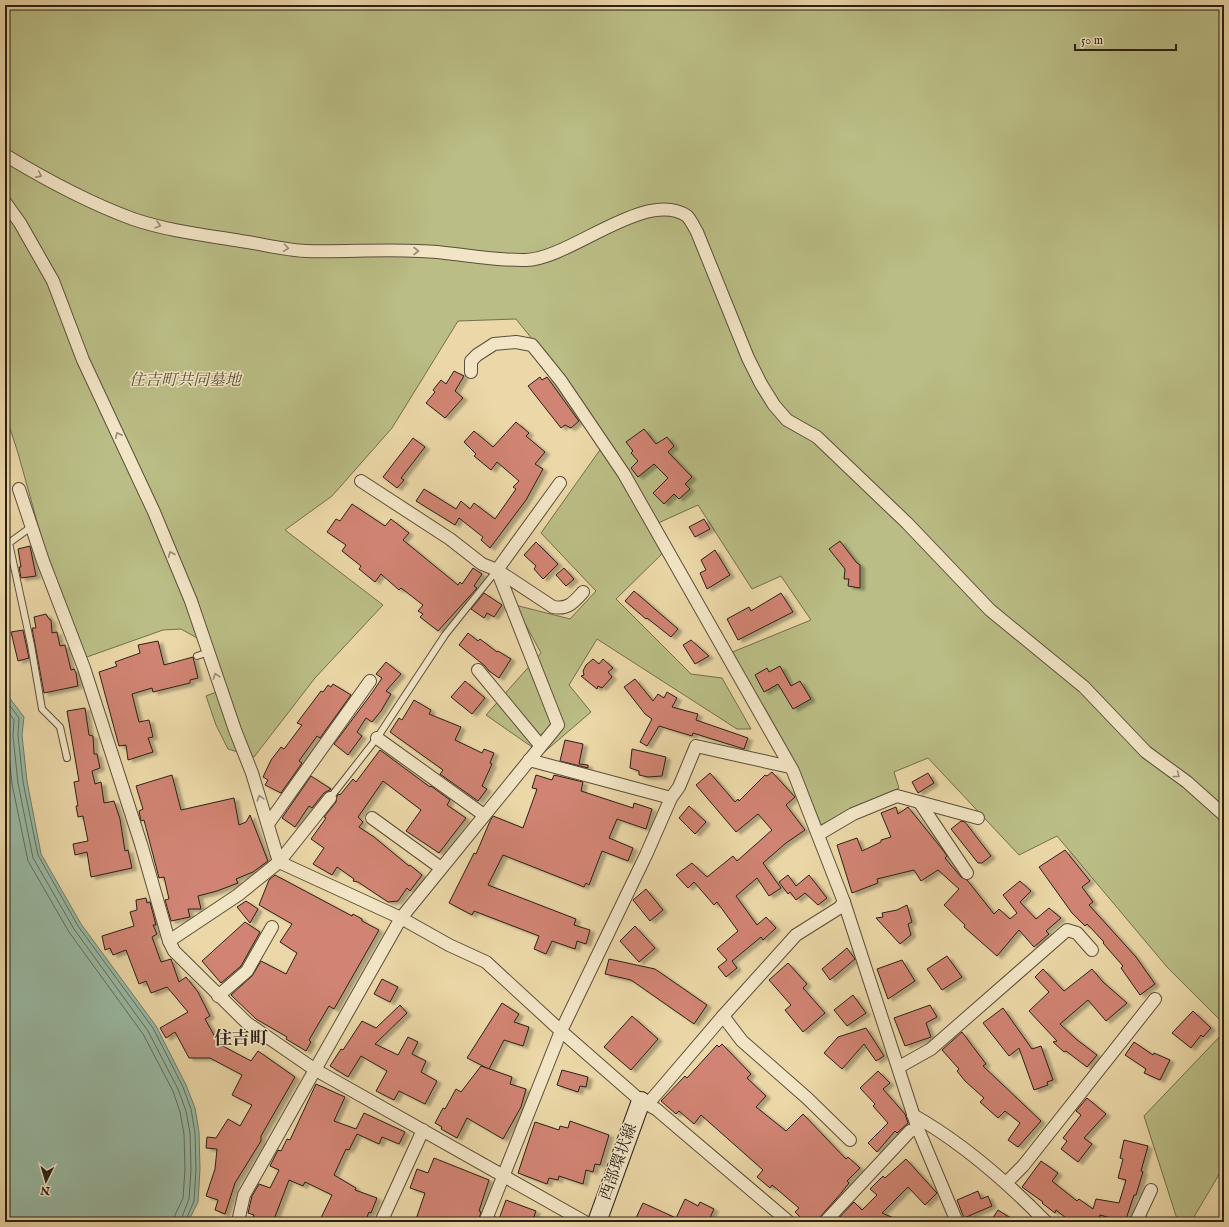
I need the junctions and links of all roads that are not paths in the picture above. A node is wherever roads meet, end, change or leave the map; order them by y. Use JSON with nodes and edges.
{"nodes":[{"id":1,"x":5,"y":155,"type":"edge"},
{"id":2,"x":5,"y":202,"type":"edge"},
{"id":3,"x":471,"y":372,"type":"dead end"},
{"id":4,"x":361,"y":481,"type":"dead end"},
{"id":5,"x":560,"y":483,"type":"dead end"},
{"id":6,"x":19,"y":489,"type":"dead end"},
{"id":7,"x":31,"y":527,"type":"junction"},
{"id":8,"x":497,"y":570,"type":"junction"},
{"id":9,"x":583,"y":592,"type":"dead end"},
{"id":10,"x":209,"y":652,"type":"junction"},
{"id":11,"x":197,"y":656,"type":"dead end"},
{"id":12,"x":478,"y":670,"type":"dead end"},
{"id":13,"x":370,"y":681,"type":"dead end"},
{"id":14,"x":377,"y":738,"type":"junction"},
{"id":15,"x":540,"y":745,"type":"junction"},
{"id":16,"x":67,"y":758,"type":"dead end"},
{"id":17,"x":529,"y":760,"type":"junction"},
{"id":18,"x":790,"y":767,"type":"junction"},
{"id":19,"x":330,"y":798,"type":"joint"},
{"id":20,"x":671,"y":798,"type":"junction"},
{"id":21,"x":920,"y":804,"type":"junction"},
{"id":22,"x":484,"y":815,"type":"junction"},
{"id":23,"x":1224,"y":815,"type":"edge"},
{"id":24,"x":372,"y":818,"type":"dead end"},
{"id":25,"x":978,"y":818,"type":"dead end"},
{"id":26,"x":268,"y":824,"type":"junction"},
{"id":27,"x":819,"y":834,"type":"junction"},
{"id":28,"x":279,"y":862,"type":"junction"},
{"id":29,"x":441,"y":868,"type":"junction"},
{"id":30,"x":967,"y":873,"type":"dead end"},
{"id":31,"x":844,"y":902,"type":"junction"},
{"id":32,"x":401,"y":918,"type":"junction"},
{"id":33,"x":272,"y":926,"type":"dead end"},
{"id":34,"x":169,"y":940,"type":"junction"},
{"id":35,"x":1092,"y":950,"type":"dead end"},
{"id":36,"x":218,"y":996,"type":"junction"},
{"id":37,"x":1155,"y":999,"type":"dead end"},
{"id":38,"x":722,"y":1016,"type":"junction"},
{"id":39,"x":561,"y":1031,"type":"junction"},
{"id":40,"x":899,"y":1067,"type":"junction"},
{"id":41,"x":314,"y":1069,"type":"junction"},
{"id":42,"x":644,"y":1103,"type":"junction"},
{"id":43,"x":913,"y":1115,"type":"junction"},
{"id":44,"x":918,"y":1129,"type":"junction"},
{"id":45,"x":423,"y":1130,"type":"junction"},
{"id":46,"x":850,"y":1140,"type":"dead end"},
{"id":47,"x":504,"y":1175,"type":"junction"},
{"id":48,"x":1006,"y":1182,"type":"junction"},
{"id":49,"x":1151,"y":1190,"type":"dead end"},
{"id":50,"x":238,"y":1222,"type":"edge"},
{"id":51,"x":380,"y":1222,"type":"edge"},
{"id":52,"x":485,"y":1222,"type":"edge"},
{"id":53,"x":585,"y":1222,"type":"edge"},
{"id":54,"x":597,"y":1222,"type":"edge"},
{"id":55,"x":789,"y":1222,"type":"edge"},
{"id":56,"x":825,"y":1222,"type":"edge"},
{"id":57,"x":957,"y":1222,"type":"edge"},
{"id":58,"x":1046,"y":1222,"type":"edge"},
{"id":59,"x":1136,"y":1222,"type":"edge"}],
"edges":[{"from":1,"to":23,"type":"street","one_way":true},
{"from":10,"to":2,"type":"street","one_way":true},
{"from":3,"to":18,"type":"street"},
{"from":4,"to":8,"type":"street"},
{"from":5,"to":8,"type":"street"},
{"from":6,"to":7,"type":"street"},
{"from":7,"to":16,"type":"lane"},
{"from":7,"to":34,"type":"street"},
{"from":8,"to":9,"type":"street"},
{"from":8,"to":14,"type":"lane"},
{"from":8,"to":15,"type":"street"},
{"from":10,"to":11,"type":"lane"},
{"from":26,"to":10,"type":"street","one_way":true},
{"from":12,"to":15,"type":"street"},
{"from":13,"to":26,"type":"street"},
{"from":14,"to":19,"type":"lane"},
{"from":14,"to":22,"type":"street"},
{"from":15,"to":17,"type":"street"},
{"from":17,"to":20,"type":"street"},
{"from":17,"to":22,"type":"street"},
{"from":18,"to":20,"type":"street"},
{"from":18,"to":27,"type":"street"},
{"from":19,"to":28,"type":"street"},
{"from":20,"to":39,"type":"street"},
{"from":21,"to":25,"type":"street"},
{"from":21,"to":27,"type":"street"},
{"from":21,"to":30,"type":"street"},
{"from":22,"to":29,"type":"street"},
{"from":24,"to":29,"type":"street"},
{"from":26,"to":28,"type":"street"},
{"from":27,"to":31,"type":"street"},
{"from":28,"to":32,"type":"street"},
{"from":28,"to":34,"type":"street"},
{"from":29,"to":32,"type":"street"},
{"from":31,"to":38,"type":"street"},
{"from":31,"to":40,"type":"street"},
{"from":32,"to":39,"type":"street"},
{"from":32,"to":41,"type":"street"},
{"from":33,"to":36,"type":"street"},
{"from":34,"to":36,"type":"street"},
{"from":35,"to":40,"type":"street"},
{"from":36,"to":41,"type":"street"},
{"from":37,"to":48,"type":"street"},
{"from":38,"to":42,"type":"street"},
{"from":38,"to":46,"type":"street"},
{"from":39,"to":42,"type":"street"},
{"from":39,"to":47,"type":"street"},
{"from":40,"to":43,"type":"street"},
{"from":41,"to":45,"type":"street"},
{"from":41,"to":50,"type":"street"},
{"from":42,"to":54,"type":"street","name":"西部環状線"},
{"from":42,"to":55,"type":"street"},
{"from":43,"to":44,"type":"street"},
{"from":43,"to":48,"type":"street"},
{"from":44,"to":56,"type":"street"},
{"from":44,"to":57,"type":"street"},
{"from":45,"to":47,"type":"street"},
{"from":45,"to":51,"type":"street"},
{"from":47,"to":52,"type":"street"},
{"from":47,"to":53,"type":"street"},
{"from":48,"to":58,"type":"street"},
{"from":49,"to":59,"type":"street"}]}
